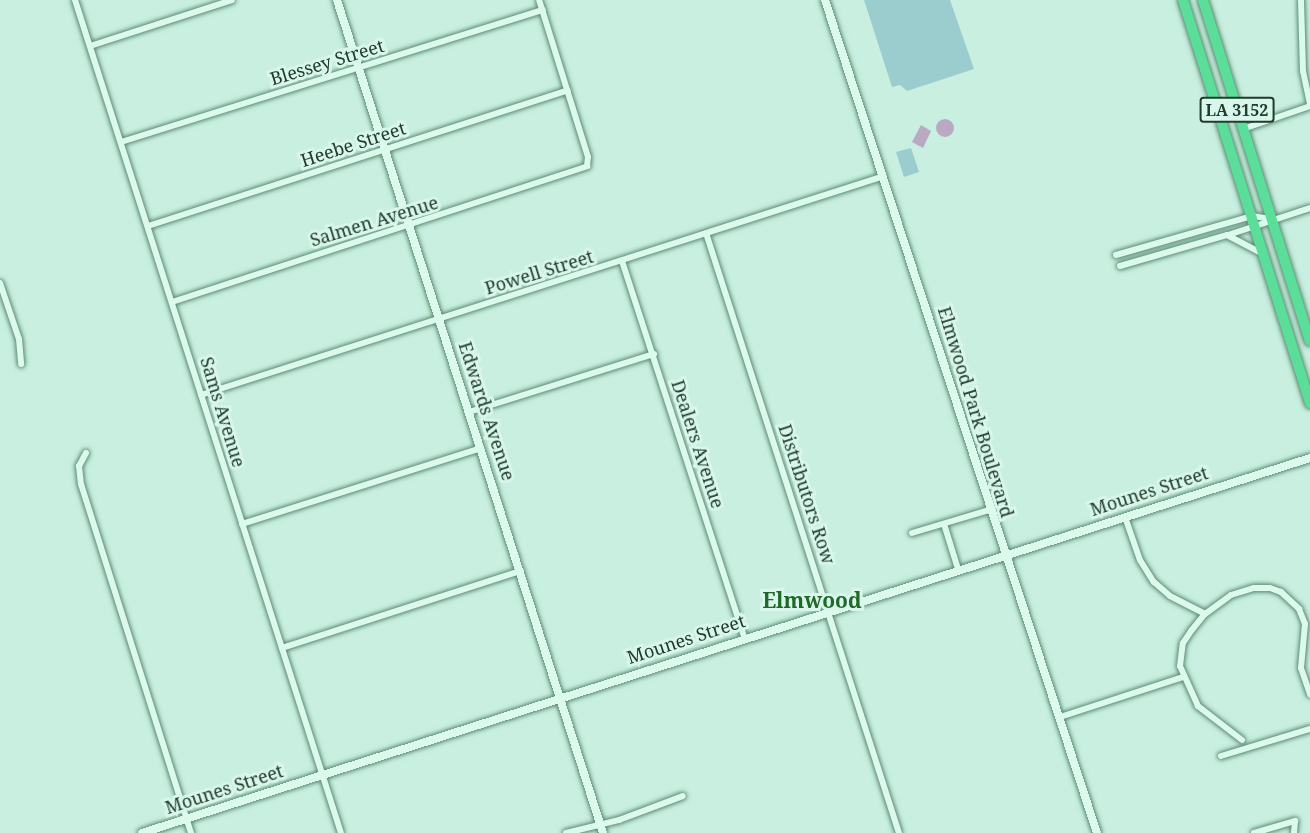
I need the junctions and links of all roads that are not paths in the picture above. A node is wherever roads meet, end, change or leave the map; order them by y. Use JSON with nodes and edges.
{"nodes":[{"id":1,"x":75,"y":0,"type":"edge"},
{"id":2,"x":232,"y":0,"type":"edge"},
{"id":3,"x":337,"y":0,"type":"edge"},
{"id":4,"x":539,"y":0,"type":"edge"},
{"id":5,"x":825,"y":0,"type":"edge"},
{"id":6,"x":1183,"y":0,"type":"edge"},
{"id":7,"x":1203,"y":0,"type":"edge"},
{"id":8,"x":1301,"y":0,"type":"edge"},
{"id":9,"x":543,"y":10,"type":"junction"},
{"id":10,"x":90,"y":46,"type":"junction"},
{"id":11,"x":1199,"y":53,"type":"junction"},
{"id":12,"x":358,"y":68,"type":"junction"},
{"id":13,"x":568,"y":90,"type":"junction"},
{"id":14,"x":1310,"y":105,"type":"edge"},
{"id":15,"x":1243,"y":129,"type":"junction"},
{"id":16,"x":121,"y":142,"type":"junction"},
{"id":17,"x":384,"y":149,"type":"junction"},
{"id":18,"x":884,"y":176,"type":"junction"},
{"id":19,"x":1310,"y":208,"type":"edge"},
{"id":20,"x":1252,"y":216,"type":"junction"},
{"id":21,"x":1273,"y":219,"type":"junction"},
{"id":22,"x":409,"y":225,"type":"junction"},
{"id":23,"x":148,"y":226,"type":"junction"},
{"id":24,"x":1256,"y":227,"type":"junction"},
{"id":25,"x":706,"y":233,"type":"junction"},
{"id":26,"x":1227,"y":235,"type":"junction"},
{"id":27,"x":1116,"y":255,"type":"dead end"},
{"id":28,"x":1264,"y":255,"type":"junction"},
{"id":29,"x":622,"y":261,"type":"junction"},
{"id":30,"x":1120,"y":266,"type":"dead end"},
{"id":31,"x":0,"y":283,"type":"edge"},
{"id":32,"x":172,"y":302,"type":"junction"},
{"id":33,"x":439,"y":320,"type":"junction"},
{"id":34,"x":1309,"y":336,"type":"edge"},
{"id":35,"x":1292,"y":349,"type":"junction"},
{"id":36,"x":654,"y":354,"type":"junction"},
{"id":37,"x":21,"y":364,"type":"dead end"},
{"id":38,"x":1299,"y":372,"type":"junction"},
{"id":39,"x":1310,"y":382,"type":"edge"},
{"id":40,"x":201,"y":395,"type":"junction"},
{"id":41,"x":1310,"y":403,"type":"edge"},
{"id":42,"x":470,"y":412,"type":"junction"},
{"id":43,"x":481,"y":448,"type":"junction"},
{"id":44,"x":86,"y":453,"type":"dead end"},
{"id":45,"x":1310,"y":458,"type":"edge"},
{"id":46,"x":989,"y":510,"type":"junction"},
{"id":47,"x":1125,"y":517,"type":"junction"},
{"id":48,"x":242,"y":524,"type":"junction"},
{"id":49,"x":944,"y":524,"type":"junction"},
{"id":50,"x":912,"y":533,"type":"dead end"},
{"id":51,"x":1004,"y":554,"type":"junction"},
{"id":52,"x":958,"y":569,"type":"junction"},
{"id":53,"x":521,"y":572,"type":"junction"},
{"id":54,"x":828,"y":610,"type":"junction"},
{"id":55,"x":1205,"y":614,"type":"junction"},
{"id":56,"x":744,"y":637,"type":"junction"},
{"id":57,"x":282,"y":648,"type":"junction"},
{"id":58,"x":1183,"y":677,"type":"junction"},
{"id":59,"x":1308,"y":683,"type":"edge"},
{"id":60,"x":1310,"y":694,"type":"edge"},
{"id":61,"x":560,"y":698,"type":"junction"},
{"id":62,"x":1060,"y":717,"type":"junction"},
{"id":63,"x":1310,"y":729,"type":"edge"},
{"id":64,"x":1242,"y":740,"type":"dead end"},
{"id":65,"x":1221,"y":756,"type":"dead end"},
{"id":66,"x":322,"y":775,"type":"junction"},
{"id":67,"x":683,"y":796,"type":"dead end"},
{"id":68,"x":187,"y":818,"type":"junction"},
{"id":69,"x":600,"y":822,"type":"junction"},
{"id":70,"x":142,"y":833,"type":"edge"},
{"id":71,"x":192,"y":833,"type":"edge"},
{"id":72,"x":341,"y":833,"type":"edge"},
{"id":73,"x":566,"y":833,"type":"edge"},
{"id":74,"x":603,"y":833,"type":"edge"},
{"id":75,"x":899,"y":833,"type":"edge"},
{"id":76,"x":1097,"y":833,"type":"edge"},
{"id":77,"x":1254,"y":833,"type":"edge"},
{"id":78,"x":1294,"y":833,"type":"edge"}],
"edges":[{"from":1,"to":10,"type":"street","name":"Sams Avenue"},
{"from":2,"to":10,"type":"street"},
{"from":3,"to":12,"type":"street","name":"Edwards Avenue"},
{"from":4,"to":9,"type":"street"},
{"from":5,"to":18,"type":"street","name":"Elmwood Park Boulevard"},
{"from":6,"to":11,"type":"highway","number":"LA 3152"},
{"from":7,"to":15,"type":"highway","number":"LA 3152"},
{"from":8,"to":14,"type":"street"},
{"from":9,"to":12,"type":"street","name":"Blessey Street"},
{"from":9,"to":13,"type":"street"},
{"from":10,"to":16,"type":"street","name":"Sams Avenue"},
{"from":11,"to":15,"type":"highway"},
{"from":11,"to":20,"type":"highway","number":"LA 3152"},
{"from":12,"to":16,"type":"street","name":"Blessey Street"},
{"from":12,"to":17,"type":"street","name":"Edwards Avenue"},
{"from":13,"to":17,"type":"street","name":"Heebe Street"},
{"from":13,"to":22,"type":"street","name":"Salmen Avenue"},
{"from":14,"to":15,"type":"street"},
{"from":15,"to":21,"type":"highway","number":"LA 3152"},
{"from":16,"to":23,"type":"street","name":"Sams Avenue"},
{"from":17,"to":22,"type":"street","name":"Edwards Avenue"},
{"from":17,"to":23,"type":"street","name":"Heebe Street"},
{"from":18,"to":25,"type":"street","name":"Powell Street"},
{"from":18,"to":46,"type":"street","name":"Elmwood Park Boulevard"},
{"from":19,"to":21,"type":"street"},
{"from":20,"to":21,"type":"street"},
{"from":20,"to":24,"type":"highway","number":"LA 3152"},
{"from":20,"to":27,"type":"street"},
{"from":21,"to":24,"type":"street"},
{"from":21,"to":34,"type":"highway","number":"LA 3152"},
{"from":22,"to":32,"type":"street","name":"Salmen Avenue"},
{"from":22,"to":33,"type":"street","name":"Edwards Avenue"},
{"from":23,"to":32,"type":"street","name":"Sams Avenue"},
{"from":24,"to":26,"type":"street"},
{"from":24,"to":28,"type":"highway","number":"LA 3152"},
{"from":25,"to":29,"type":"street","name":"Powell Street"},
{"from":25,"to":54,"type":"street","name":"Distributors Row"},
{"from":26,"to":28,"type":"street"},
{"from":26,"to":30,"type":"street"},
{"from":28,"to":35,"type":"highway","number":"LA 3152"},
{"from":29,"to":33,"type":"street","name":"Powell Street"},
{"from":29,"to":36,"type":"street","name":"Dealers Avenue"},
{"from":31,"to":37,"type":"street"},
{"from":32,"to":40,"type":"street","name":"Sams Avenue"},
{"from":33,"to":40,"type":"street","name":"Powell Street"},
{"from":33,"to":42,"type":"street","name":"Edwards Avenue"},
{"from":34,"to":35,"type":"highway"},
{"from":35,"to":38,"type":"highway","number":"LA 3152"},
{"from":36,"to":42,"type":"street"},
{"from":36,"to":56,"type":"street","name":"Dealers Avenue"},
{"from":38,"to":39,"type":"highway"},
{"from":38,"to":41,"type":"highway","number":"LA 3152"},
{"from":40,"to":48,"type":"street","name":"Sams Avenue"},
{"from":42,"to":43,"type":"street","name":"Edwards Avenue"},
{"from":43,"to":48,"type":"street"},
{"from":43,"to":53,"type":"street","name":"Edwards Avenue"},
{"from":44,"to":68,"type":"street"},
{"from":45,"to":47,"type":"street","name":"Mounes Street"},
{"from":46,"to":49,"type":"street"},
{"from":46,"to":51,"type":"street","name":"Elmwood Park Boulevard"},
{"from":47,"to":51,"type":"street","name":"Mounes Street"},
{"from":47,"to":55,"type":"street"},
{"from":48,"to":57,"type":"street","name":"Sams Avenue"},
{"from":49,"to":50,"type":"street"},
{"from":49,"to":52,"type":"street"},
{"from":51,"to":52,"type":"street","name":"Mounes Street"},
{"from":51,"to":62,"type":"street","name":"Elmwood Park Boulevard"},
{"from":52,"to":54,"type":"street","name":"Mounes Street"},
{"from":53,"to":57,"type":"street"},
{"from":53,"to":61,"type":"street","name":"Edwards Avenue"},
{"from":54,"to":56,"type":"street","name":"Mounes Street"},
{"from":54,"to":75,"type":"street","name":"Distributors Row"},
{"from":55,"to":58,"type":"street"},
{"from":55,"to":59,"type":"street"},
{"from":56,"to":61,"type":"street","name":"Mounes Street"},
{"from":57,"to":66,"type":"street","name":"Sams Avenue"},
{"from":58,"to":62,"type":"street"},
{"from":58,"to":64,"type":"street"},
{"from":59,"to":60,"type":"street"},
{"from":61,"to":66,"type":"street","name":"Mounes Street"},
{"from":61,"to":69,"type":"street","name":"Edwards Avenue"},
{"from":62,"to":76,"type":"street","name":"Elmwood Park Boulevard"},
{"from":63,"to":65,"type":"street"},
{"from":66,"to":68,"type":"street","name":"Mounes Street"},
{"from":66,"to":72,"type":"street","name":"Sams Avenue"},
{"from":67,"to":69,"type":"street"},
{"from":68,"to":70,"type":"street","name":"Mounes Street"},
{"from":68,"to":71,"type":"street"},
{"from":69,"to":73,"type":"street"},
{"from":69,"to":74,"type":"street","name":"Edwards Avenue"},
{"from":77,"to":78,"type":"street"}]}
